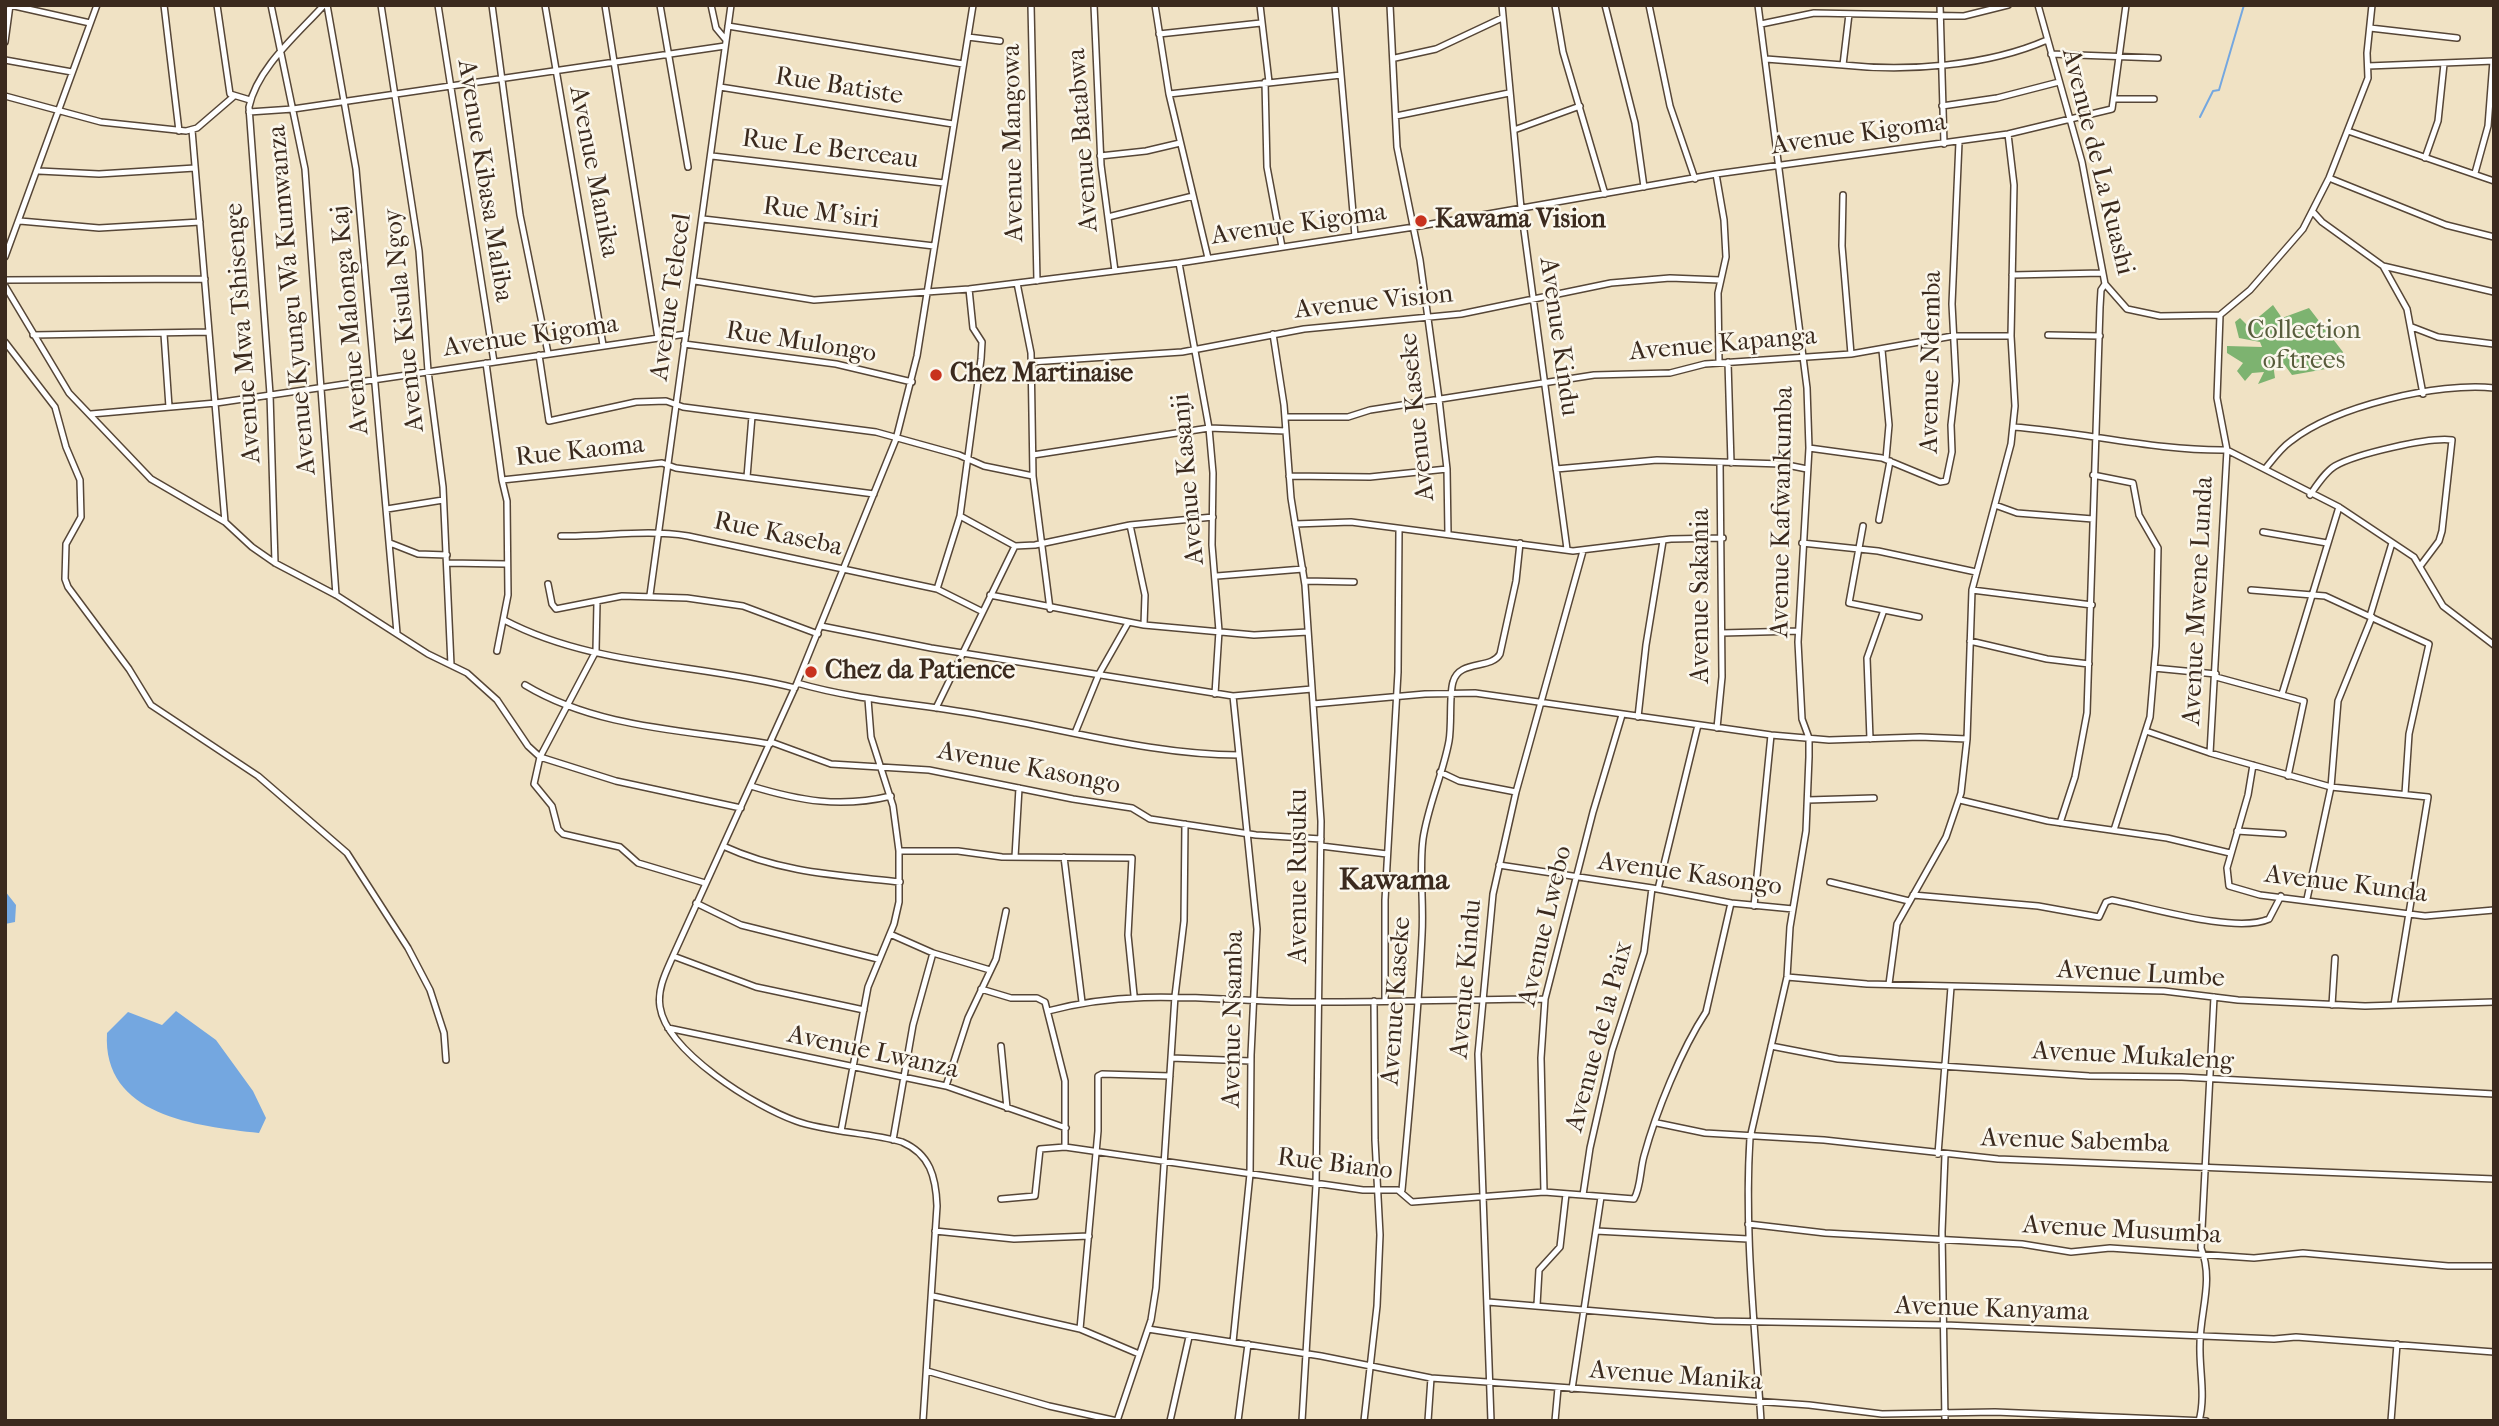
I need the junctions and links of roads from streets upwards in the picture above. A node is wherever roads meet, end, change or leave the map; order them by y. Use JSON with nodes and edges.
{"nodes":[{"id":1,"x":10,"y":5,"type":"edge"},
{"id":2,"x":97,"y":5,"type":"edge"},
{"id":3,"x":164,"y":5,"type":"edge"},
{"id":4,"x":217,"y":5,"type":"edge"},
{"id":5,"x":271,"y":5,"type":"edge"},
{"id":6,"x":325,"y":5,"type":"edge"},
{"id":7,"x":381,"y":5,"type":"edge"},
{"id":8,"x":438,"y":5,"type":"edge"},
{"id":9,"x":492,"y":5,"type":"edge"},
{"id":10,"x":545,"y":5,"type":"edge"},
{"id":11,"x":605,"y":5,"type":"edge"},
{"id":12,"x":660,"y":5,"type":"edge"},
{"id":13,"x":710,"y":5,"type":"edge"},
{"id":14,"x":731,"y":5,"type":"edge"},
{"id":15,"x":973,"y":5,"type":"edge"},
{"id":16,"x":1031,"y":5,"type":"edge"},
{"id":17,"x":1094,"y":5,"type":"edge"},
{"id":18,"x":1155,"y":5,"type":"edge"},
{"id":19,"x":1260,"y":5,"type":"edge"},
{"id":20,"x":1335,"y":5,"type":"edge"},
{"id":21,"x":1390,"y":5,"type":"edge"},
{"id":22,"x":1502,"y":5,"type":"edge"},
{"id":23,"x":1555,"y":5,"type":"edge"},
{"id":24,"x":1605,"y":5,"type":"edge"},
{"id":25,"x":1649,"y":5,"type":"edge"},
{"id":26,"x":1758,"y":5,"type":"edge"},
{"id":27,"x":1940,"y":5,"type":"edge"},
{"id":28,"x":2008,"y":5,"type":"edge"},
{"id":29,"x":2038,"y":5,"type":"edge"},
{"id":30,"x":2126,"y":5,"type":"edge"},
{"id":31,"x":2372,"y":5,"type":"edge"},
{"id":32,"x":1849,"y":14,"type":"junction"},
{"id":33,"x":1940,"y":16,"type":"junction"},
{"id":34,"x":1502,"y":18,"type":"junction"},
{"id":35,"x":90,"y":23,"type":"junction"},
{"id":36,"x":1261,"y":23,"type":"junction"},
{"id":37,"x":1761,"y":24,"type":"junction"},
{"id":38,"x":728,"y":26,"type":"junction"},
{"id":39,"x":2370,"y":28,"type":"junction"},
{"id":40,"x":1158,"y":33,"type":"junction"},
{"id":41,"x":968,"y":37,"type":"junction"},
{"id":42,"x":2457,"y":38,"type":"dead end"},
{"id":43,"x":2047,"y":40,"type":"junction"},
{"id":44,"x":1000,"y":41,"type":"dead end"},
{"id":45,"x":5,"y":42,"type":"edge"},
{"id":46,"x":726,"y":43,"type":"junction"},
{"id":47,"x":281,"y":54,"type":"junction"},
{"id":48,"x":2051,"y":54,"type":"junction"},
{"id":49,"x":670,"y":55,"type":"junction"},
{"id":50,"x":2120,"y":55,"type":"junction"},
{"id":51,"x":1395,"y":58,"type":"junction"},
{"id":52,"x":2158,"y":58,"type":"dead end"},
{"id":53,"x":1766,"y":59,"type":"junction"},
{"id":54,"x":5,"y":60,"type":"edge"},
{"id":55,"x":2493,"y":61,"type":"edge"},
{"id":56,"x":616,"y":63,"type":"junction"},
{"id":57,"x":1941,"y":63,"type":"junction"},
{"id":58,"x":963,"y":64,"type":"junction"},
{"id":59,"x":2444,"y":64,"type":"junction"},
{"id":60,"x":1843,"y":65,"type":"junction"},
{"id":61,"x":2368,"y":66,"type":"junction"},
{"id":62,"x":554,"y":70,"type":"junction"},
{"id":63,"x":72,"y":72,"type":"junction"},
{"id":64,"x":1341,"y":75,"type":"junction"},
{"id":65,"x":502,"y":77,"type":"junction"},
{"id":66,"x":1267,"y":82,"type":"junction"},
{"id":67,"x":2059,"y":82,"type":"junction"},
{"id":68,"x":449,"y":85,"type":"junction"},
{"id":69,"x":720,"y":87,"type":"junction"},
{"id":70,"x":395,"y":92,"type":"junction"},
{"id":71,"x":1509,"y":93,"type":"junction"},
{"id":72,"x":1169,"y":94,"type":"junction"},
{"id":73,"x":5,"y":96,"type":"edge"},
{"id":74,"x":233,"y":97,"type":"junction"},
{"id":75,"x":2115,"y":99,"type":"junction"},
{"id":76,"x":2154,"y":99,"type":"dead end"},
{"id":77,"x":250,"y":100,"type":"junction"},
{"id":78,"x":344,"y":101,"type":"junction"},
{"id":79,"x":1580,"y":106,"type":"junction"},
{"id":80,"x":1942,"y":106,"type":"junction"},
{"id":81,"x":60,"y":108,"type":"junction"},
{"id":82,"x":293,"y":109,"type":"junction"},
{"id":83,"x":248,"y":112,"type":"junction"},
{"id":84,"x":1396,"y":116,"type":"junction"},
{"id":85,"x":2071,"y":121,"type":"junction"},
{"id":86,"x":953,"y":124,"type":"junction"},
{"id":87,"x":2491,"y":127,"type":"edge"},
{"id":88,"x":192,"y":130,"type":"junction"},
{"id":89,"x":179,"y":131,"type":"junction"},
{"id":90,"x":1514,"y":131,"type":"junction"},
{"id":91,"x":2348,"y":131,"type":"junction"},
{"id":92,"x":2008,"y":134,"type":"junction"},
{"id":93,"x":1959,"y":142,"type":"junction"},
{"id":94,"x":1180,"y":144,"type":"junction"},
{"id":95,"x":1944,"y":144,"type":"junction"},
{"id":96,"x":712,"y":156,"type":"junction"},
{"id":97,"x":1100,"y":156,"type":"junction"},
{"id":98,"x":2425,"y":158,"type":"junction"},
{"id":99,"x":1780,"y":165,"type":"junction"},
{"id":100,"x":688,"y":167,"type":"dead end"},
{"id":101,"x":195,"y":168,"type":"junction"},
{"id":102,"x":38,"y":171,"type":"junction"},
{"id":103,"x":2474,"y":173,"type":"junction"},
{"id":104,"x":1716,"y":174,"type":"junction"},
{"id":105,"x":2329,"y":178,"type":"junction"},
{"id":106,"x":1695,"y":179,"type":"junction"},
{"id":107,"x":2494,"y":181,"type":"edge"},
{"id":108,"x":944,"y":183,"type":"junction"},
{"id":109,"x":1644,"y":187,"type":"junction"},
{"id":110,"x":1605,"y":194,"type":"junction"},
{"id":111,"x":1843,"y":195,"type":"dead end"},
{"id":112,"x":1193,"y":196,"type":"junction"},
{"id":113,"x":1521,"y":208,"type":"junction"},
{"id":114,"x":2313,"y":212,"type":"junction"},
{"id":115,"x":1108,"y":217,"type":"junction"},
{"id":116,"x":703,"y":219,"type":"junction"},
{"id":117,"x":20,"y":221,"type":"junction"},
{"id":118,"x":200,"y":222,"type":"junction"},
{"id":119,"x":1414,"y":228,"type":"junction"},
{"id":120,"x":1355,"y":236,"type":"junction"},
{"id":121,"x":2494,"y":237,"type":"edge"},
{"id":122,"x":934,"y":246,"type":"junction"},
{"id":123,"x":1282,"y":247,"type":"junction"},
{"id":124,"x":5,"y":257,"type":"edge"},
{"id":125,"x":1208,"y":258,"type":"junction"},
{"id":126,"x":1179,"y":263,"type":"junction"},
{"id":127,"x":2383,"y":266,"type":"junction"},
{"id":128,"x":1115,"y":271,"type":"junction"},
{"id":129,"x":2102,"y":274,"type":"junction"},
{"id":130,"x":2012,"y":275,"type":"junction"},
{"id":131,"x":205,"y":279,"type":"junction"},
{"id":132,"x":5,"y":280,"type":"edge"},
{"id":133,"x":1720,"y":280,"type":"junction"},
{"id":134,"x":695,"y":281,"type":"junction"},
{"id":135,"x":1037,"y":281,"type":"junction"},
{"id":136,"x":1017,"y":283,"type":"junction"},
{"id":137,"x":2105,"y":284,"type":"junction"},
{"id":138,"x":5,"y":286,"type":"edge"},
{"id":139,"x":969,"y":289,"type":"junction"},
{"id":140,"x":2494,"y":292,"type":"edge"},
{"id":141,"x":926,"y":293,"type":"junction"},
{"id":142,"x":1534,"y":299,"type":"junction"},
{"id":143,"x":2220,"y":316,"type":"junction"},
{"id":144,"x":1427,"y":317,"type":"junction"},
{"id":145,"x":2412,"y":327,"type":"junction"},
{"id":146,"x":209,"y":332,"type":"junction"},
{"id":147,"x":164,"y":334,"type":"junction"},
{"id":148,"x":686,"y":334,"type":"junction"},
{"id":149,"x":1273,"y":334,"type":"junction"},
{"id":150,"x":33,"y":335,"type":"junction"},
{"id":151,"x":2048,"y":335,"type":"dead end"},
{"id":152,"x":1953,"y":336,"type":"junction"},
{"id":153,"x":2011,"y":336,"type":"junction"},
{"id":154,"x":2100,"y":336,"type":"junction"},
{"id":155,"x":658,"y":338,"type":"junction"},
{"id":156,"x":5,"y":342,"type":"edge"},
{"id":157,"x":684,"y":344,"type":"junction"},
{"id":158,"x":2494,"y":344,"type":"edge"},
{"id":159,"x":603,"y":345,"type":"junction"},
{"id":160,"x":1195,"y":350,"type":"junction"},
{"id":161,"x":1881,"y":350,"type":"junction"},
{"id":162,"x":548,"y":353,"type":"junction"},
{"id":163,"x":1851,"y":354,"type":"junction"},
{"id":164,"x":539,"y":355,"type":"junction"},
{"id":165,"x":1804,"y":358,"type":"junction"},
{"id":166,"x":1031,"y":362,"type":"junction"},
{"id":167,"x":1719,"y":362,"type":"junction"},
{"id":168,"x":1728,"y":362,"type":"junction"},
{"id":169,"x":490,"y":363,"type":"junction"},
{"id":170,"x":428,"y":371,"type":"junction"},
{"id":171,"x":376,"y":379,"type":"junction"},
{"id":172,"x":912,"y":382,"type":"junction"},
{"id":173,"x":1546,"y":384,"type":"junction"},
{"id":174,"x":323,"y":386,"type":"junction"},
{"id":175,"x":2494,"y":388,"type":"edge"},
{"id":176,"x":270,"y":394,"type":"junction"},
{"id":177,"x":2423,"y":394,"type":"junction"},
{"id":178,"x":1439,"y":399,"type":"junction"},
{"id":179,"x":216,"y":403,"type":"junction"},
{"id":180,"x":676,"y":405,"type":"junction"},
{"id":181,"x":169,"y":407,"type":"junction"},
{"id":182,"x":90,"y":414,"type":"junction"},
{"id":183,"x":752,"y":416,"type":"junction"},
{"id":184,"x":1285,"y":416,"type":"junction"},
{"id":185,"x":2013,"y":427,"type":"junction"},
{"id":186,"x":1209,"y":428,"type":"junction"},
{"id":187,"x":1286,"y":431,"type":"junction"},
{"id":188,"x":2094,"y":435,"type":"junction"},
{"id":189,"x":896,"y":439,"type":"junction"},
{"id":190,"x":1808,"y":447,"type":"junction"},
{"id":191,"x":2227,"y":450,"type":"junction"},
{"id":192,"x":1032,"y":455,"type":"junction"},
{"id":193,"x":967,"y":460,"type":"junction"},
{"id":194,"x":1888,"y":460,"type":"junction"},
{"id":195,"x":1720,"y":463,"type":"junction"},
{"id":196,"x":1731,"y":463,"type":"junction"},
{"id":197,"x":668,"y":465,"type":"junction"},
{"id":198,"x":1447,"y":469,"type":"junction"},
{"id":199,"x":1556,"y":469,"type":"junction"},
{"id":200,"x":1807,"y":469,"type":"junction"},
{"id":201,"x":2265,"y":469,"type":"junction"},
{"id":202,"x":2093,"y":475,"type":"junction"},
{"id":203,"x":1033,"y":476,"type":"junction"},
{"id":204,"x":1289,"y":476,"type":"junction"},
{"id":205,"x":747,"y":477,"type":"junction"},
{"id":206,"x":502,"y":480,"type":"junction"},
{"id":207,"x":874,"y":494,"type":"junction"},
{"id":208,"x":2310,"y":495,"type":"junction"},
{"id":209,"x":443,"y":500,"type":"junction"},
{"id":210,"x":1995,"y":505,"type":"junction"},
{"id":211,"x":2339,"y":507,"type":"junction"},
{"id":212,"x":387,"y":509,"type":"junction"},
{"id":213,"x":960,"y":516,"type":"junction"},
{"id":214,"x":1213,"y":517,"type":"junction"},
{"id":215,"x":2093,"y":519,"type":"junction"},
{"id":216,"x":1880,"y":520,"type":"dead end"},
{"id":217,"x":225,"y":522,"type":"junction"},
{"id":218,"x":1295,"y":524,"type":"junction"},
{"id":219,"x":1130,"y":525,"type":"junction"},
{"id":220,"x":1863,"y":526,"type":"dead end"},
{"id":221,"x":1399,"y":530,"type":"junction"},
{"id":222,"x":657,"y":531,"type":"junction"},
{"id":223,"x":2263,"y":532,"type":"dead end"},
{"id":224,"x":1448,"y":534,"type":"junction"},
{"id":225,"x":561,"y":536,"type":"dead end"},
{"id":226,"x":1723,"y":538,"type":"junction"},
{"id":227,"x":1662,"y":541,"type":"junction"},
{"id":228,"x":390,"y":543,"type":"junction"},
{"id":229,"x":1520,"y":543,"type":"junction"},
{"id":230,"x":1802,"y":543,"type":"junction"},
{"id":231,"x":2328,"y":543,"type":"junction"},
{"id":232,"x":2392,"y":543,"type":"junction"},
{"id":233,"x":1041,"y":544,"type":"junction"},
{"id":234,"x":1015,"y":547,"type":"junction"},
{"id":235,"x":1567,"y":548,"type":"junction"},
{"id":236,"x":1860,"y":548,"type":"junction"},
{"id":237,"x":1583,"y":551,"type":"junction"},
{"id":238,"x":447,"y":555,"type":"junction"},
{"id":239,"x":275,"y":563,"type":"junction"},
{"id":240,"x":448,"y":563,"type":"junction"},
{"id":241,"x":506,"y":564,"type":"junction"},
{"id":242,"x":2421,"y":565,"type":"junction"},
{"id":243,"x":844,"y":568,"type":"junction"},
{"id":244,"x":1303,"y":569,"type":"junction"},
{"id":245,"x":1976,"y":572,"type":"junction"},
{"id":246,"x":1217,"y":576,"type":"junction"},
{"id":247,"x":1304,"y":581,"type":"junction"},
{"id":248,"x":1354,"y":582,"type":"dead end"},
{"id":249,"x":548,"y":584,"type":"dead end"},
{"id":250,"x":937,"y":589,"type":"junction"},
{"id":251,"x":1972,"y":590,"type":"junction"},
{"id":252,"x":2251,"y":590,"type":"dead end"},
{"id":253,"x":2312,"y":593,"type":"junction"},
{"id":254,"x":336,"y":595,"type":"junction"},
{"id":255,"x":650,"y":595,"type":"junction"},
{"id":256,"x":990,"y":595,"type":"junction"},
{"id":257,"x":597,"y":602,"type":"junction"},
{"id":258,"x":2092,"y":605,"type":"junction"},
{"id":259,"x":1050,"y":609,"type":"junction"},
{"id":260,"x":1884,"y":610,"type":"junction"},
{"id":261,"x":981,"y":611,"type":"junction"},
{"id":262,"x":1919,"y":617,"type":"dead end"},
{"id":263,"x":2371,"y":617,"type":"junction"},
{"id":264,"x":504,"y":620,"type":"junction"},
{"id":265,"x":1128,"y":623,"type":"junction"},
{"id":266,"x":1144,"y":625,"type":"junction"},
{"id":267,"x":821,"y":626,"type":"junction"},
{"id":268,"x":1219,"y":631,"type":"junction"},
{"id":269,"x":1798,"y":631,"type":"junction"},
{"id":270,"x":1308,"y":632,"type":"junction"},
{"id":271,"x":397,"y":633,"type":"junction"},
{"id":272,"x":1722,"y":633,"type":"junction"},
{"id":273,"x":818,"y":634,"type":"junction"},
{"id":274,"x":1970,"y":640,"type":"junction"},
{"id":275,"x":2494,"y":645,"type":"edge"},
{"id":276,"x":497,"y":651,"type":"dead end"},
{"id":277,"x":596,"y":651,"type":"junction"},
{"id":278,"x":962,"y":652,"type":"junction"},
{"id":279,"x":2089,"y":664,"type":"junction"},
{"id":280,"x":452,"y":665,"type":"junction"},
{"id":281,"x":2154,"y":668,"type":"junction"},
{"id":282,"x":1099,"y":674,"type":"junction"},
{"id":283,"x":2216,"y":676,"type":"junction"},
{"id":284,"x":525,"y":685,"type":"dead end"},
{"id":285,"x":796,"y":685,"type":"junction"},
{"id":286,"x":1312,"y":689,"type":"junction"},
{"id":287,"x":1454,"y":692,"type":"junction"},
{"id":288,"x":1215,"y":694,"type":"junction"},
{"id":289,"x":2282,"y":694,"type":"junction"},
{"id":290,"x":1233,"y":696,"type":"junction"},
{"id":291,"x":1396,"y":696,"type":"junction"},
{"id":292,"x":868,"y":699,"type":"junction"},
{"id":293,"x":1540,"y":702,"type":"junction"},
{"id":294,"x":1313,"y":704,"type":"junction"},
{"id":295,"x":568,"y":708,"type":"junction"},
{"id":296,"x":936,"y":708,"type":"junction"},
{"id":297,"x":1622,"y":715,"type":"junction"},
{"id":298,"x":1639,"y":717,"type":"junction"},
{"id":299,"x":1698,"y":725,"type":"junction"},
{"id":300,"x":1717,"y":728,"type":"junction"},
{"id":301,"x":2146,"y":731,"type":"junction"},
{"id":302,"x":1075,"y":733,"type":"junction"},
{"id":303,"x":1771,"y":735,"type":"junction"},
{"id":304,"x":1809,"y":737,"type":"junction"},
{"id":305,"x":1870,"y":739,"type":"junction"},
{"id":306,"x":1967,"y":739,"type":"junction"},
{"id":307,"x":770,"y":743,"type":"junction"},
{"id":308,"x":2210,"y":753,"type":"junction"},
{"id":309,"x":1239,"y":755,"type":"junction"},
{"id":310,"x":540,"y":757,"type":"junction"},
{"id":311,"x":883,"y":765,"type":"junction"},
{"id":312,"x":2253,"y":765,"type":"junction"},
{"id":313,"x":1440,"y":772,"type":"junction"},
{"id":314,"x":2288,"y":776,"type":"junction"},
{"id":315,"x":751,"y":786,"type":"junction"},
{"id":316,"x":2331,"y":787,"type":"junction"},
{"id":317,"x":1019,"y":788,"type":"junction"},
{"id":318,"x":1516,"y":792,"type":"junction"},
{"id":319,"x":2405,"y":794,"type":"junction"},
{"id":320,"x":891,"y":796,"type":"junction"},
{"id":321,"x":1874,"y":798,"type":"dead end"},
{"id":322,"x":1808,"y":800,"type":"junction"},
{"id":323,"x":1959,"y":800,"type":"junction"},
{"id":324,"x":741,"y":808,"type":"junction"},
{"id":325,"x":2060,"y":823,"type":"junction"},
{"id":326,"x":1185,"y":824,"type":"junction"},
{"id":327,"x":2114,"y":830,"type":"junction"},
{"id":328,"x":2238,"y":831,"type":"junction"},
{"id":329,"x":1248,"y":834,"type":"junction"},
{"id":330,"x":2283,"y":834,"type":"dead end"},
{"id":331,"x":1321,"y":842,"type":"junction"},
{"id":332,"x":723,"y":846,"type":"junction"},
{"id":333,"x":899,"y":851,"type":"junction"},
{"id":334,"x":2230,"y":853,"type":"junction"},
{"id":335,"x":1387,"y":854,"type":"junction"},
{"id":336,"x":1064,"y":856,"type":"junction"},
{"id":337,"x":1015,"y":857,"type":"junction"},
{"id":338,"x":1499,"y":865,"type":"junction"},
{"id":339,"x":1578,"y":878,"type":"junction"},
{"id":340,"x":900,"y":882,"type":"junction"},
{"id":341,"x":705,"y":883,"type":"junction"},
{"id":342,"x":1830,"y":883,"type":"dead end"},
{"id":343,"x":1655,"y":888,"type":"junction"},
{"id":344,"x":2281,"y":896,"type":"junction"},
{"id":345,"x":1911,"y":898,"type":"junction"},
{"id":346,"x":2306,"y":899,"type":"junction"},
{"id":347,"x":696,"y":903,"type":"junction"},
{"id":348,"x":1731,"y":904,"type":"junction"},
{"id":349,"x":1754,"y":906,"type":"junction"},
{"id":350,"x":1793,"y":909,"type":"junction"},
{"id":351,"x":2494,"y":910,"type":"edge"},
{"id":352,"x":1006,"y":911,"type":"dead end"},
{"id":353,"x":2408,"y":915,"type":"junction"},
{"id":354,"x":890,"y":934,"type":"junction"},
{"id":355,"x":933,"y":953,"type":"junction"},
{"id":356,"x":673,"y":956,"type":"junction"},
{"id":357,"x":878,"y":958,"type":"junction"},
{"id":358,"x":2334,"y":958,"type":"dead end"},
{"id":359,"x":990,"y":970,"type":"junction"},
{"id":360,"x":1787,"y":977,"type":"junction"},
{"id":361,"x":1889,"y":984,"type":"junction"},
{"id":362,"x":1951,"y":987,"type":"junction"},
{"id":363,"x":981,"y":989,"type":"junction"},
{"id":364,"x":1134,"y":995,"type":"junction"},
{"id":365,"x":1175,"y":996,"type":"junction"},
{"id":366,"x":2214,"y":997,"type":"junction"},
{"id":367,"x":1418,"y":999,"type":"junction"},
{"id":368,"x":1481,"y":999,"type":"junction"},
{"id":369,"x":1545,"y":999,"type":"junction"},
{"id":370,"x":1254,"y":1001,"type":"junction"},
{"id":371,"x":1374,"y":1001,"type":"junction"},
{"id":372,"x":1385,"y":1001,"type":"junction"},
{"id":373,"x":1082,"y":1002,"type":"junction"},
{"id":374,"x":1318,"y":1002,"type":"junction"},
{"id":375,"x":2494,"y":1002,"type":"edge"},
{"id":376,"x":2332,"y":1005,"type":"junction"},
{"id":377,"x":2394,"y":1005,"type":"junction"},
{"id":378,"x":864,"y":1010,"type":"junction"},
{"id":379,"x":1048,"y":1011,"type":"junction"},
{"id":380,"x":668,"y":1028,"type":"junction"},
{"id":381,"x":1001,"y":1046,"type":"dead end"},
{"id":382,"x":1771,"y":1046,"type":"junction"},
{"id":383,"x":1171,"y":1058,"type":"junction"},
{"id":384,"x":446,"y":1060,"type":"dead end"},
{"id":385,"x":1251,"y":1061,"type":"junction"},
{"id":386,"x":1945,"y":1064,"type":"junction"},
{"id":387,"x":854,"y":1068,"type":"junction"},
{"id":388,"x":1170,"y":1076,"type":"junction"},
{"id":389,"x":902,"y":1077,"type":"junction"},
{"id":390,"x":2208,"y":1079,"type":"junction"},
{"id":391,"x":946,"y":1086,"type":"junction"},
{"id":392,"x":2494,"y":1094,"type":"edge"},
{"id":393,"x":1007,"y":1108,"type":"junction"},
{"id":394,"x":1657,"y":1123,"type":"junction"},
{"id":395,"x":1066,"y":1128,"type":"junction"},
{"id":396,"x":841,"y":1131,"type":"junction"},
{"id":397,"x":1750,"y":1138,"type":"junction"},
{"id":398,"x":893,"y":1140,"type":"junction"},
{"id":399,"x":1065,"y":1147,"type":"junction"},
{"id":400,"x":1096,"y":1152,"type":"junction"},
{"id":401,"x":1941,"y":1154,"type":"junction"},
{"id":402,"x":1165,"y":1164,"type":"junction"},
{"id":403,"x":2205,"y":1167,"type":"junction"},
{"id":404,"x":1250,"y":1174,"type":"junction"},
{"id":405,"x":2494,"y":1179,"type":"edge"},
{"id":406,"x":1316,"y":1185,"type":"junction"},
{"id":407,"x":1378,"y":1190,"type":"junction"},
{"id":408,"x":1402,"y":1190,"type":"junction"},
{"id":409,"x":1544,"y":1192,"type":"junction"},
{"id":410,"x":1566,"y":1194,"type":"junction"},
{"id":411,"x":1482,"y":1195,"type":"junction"},
{"id":412,"x":1583,"y":1195,"type":"junction"},
{"id":413,"x":1601,"y":1197,"type":"junction"},
{"id":414,"x":1001,"y":1199,"type":"dead end"},
{"id":415,"x":1748,"y":1224,"type":"junction"},
{"id":416,"x":935,"y":1231,"type":"junction"},
{"id":417,"x":1596,"y":1231,"type":"junction"},
{"id":418,"x":1089,"y":1236,"type":"junction"},
{"id":419,"x":1748,"y":1239,"type":"junction"},
{"id":420,"x":1943,"y":1240,"type":"junction"},
{"id":421,"x":2204,"y":1255,"type":"junction"},
{"id":422,"x":2494,"y":1266,"type":"edge"},
{"id":423,"x":933,"y":1296,"type":"junction"},
{"id":424,"x":1489,"y":1302,"type":"junction"},
{"id":425,"x":1537,"y":1304,"type":"junction"},
{"id":426,"x":1583,"y":1309,"type":"junction"},
{"id":427,"x":1755,"y":1322,"type":"junction"},
{"id":428,"x":1945,"y":1325,"type":"junction"},
{"id":429,"x":1080,"y":1329,"type":"junction"},
{"id":430,"x":1148,"y":1329,"type":"junction"},
{"id":431,"x":1189,"y":1337,"type":"junction"},
{"id":432,"x":2200,"y":1337,"type":"junction"},
{"id":433,"x":1233,"y":1342,"type":"junction"},
{"id":434,"x":2396,"y":1344,"type":"junction"},
{"id":435,"x":1248,"y":1345,"type":"junction"},
{"id":436,"x":2494,"y":1352,"type":"edge"},
{"id":437,"x":1139,"y":1354,"type":"junction"},
{"id":438,"x":1308,"y":1354,"type":"junction"},
{"id":439,"x":1369,"y":1367,"type":"junction"},
{"id":440,"x":927,"y":1371,"type":"junction"},
{"id":441,"x":1431,"y":1378,"type":"junction"},
{"id":442,"x":1491,"y":1382,"type":"junction"},
{"id":443,"x":1558,"y":1388,"type":"junction"},
{"id":444,"x":1572,"y":1389,"type":"junction"},
{"id":445,"x":1760,"y":1403,"type":"junction"},
{"id":446,"x":1945,"y":1413,"type":"junction"},
{"id":447,"x":923,"y":1421,"type":"edge"},
{"id":448,"x":1117,"y":1421,"type":"edge"},
{"id":449,"x":1170,"y":1421,"type":"edge"},
{"id":450,"x":1238,"y":1421,"type":"edge"},
{"id":451,"x":1302,"y":1421,"type":"edge"},
{"id":452,"x":1364,"y":1421,"type":"edge"},
{"id":453,"x":1428,"y":1421,"type":"edge"},
{"id":454,"x":1491,"y":1421,"type":"edge"},
{"id":455,"x":1555,"y":1421,"type":"edge"},
{"id":456,"x":1761,"y":1421,"type":"edge"},
{"id":457,"x":1945,"y":1421,"type":"edge"},
{"id":458,"x":2199,"y":1421,"type":"edge"},
{"id":459,"x":2206,"y":1421,"type":"edge"},
{"id":460,"x":2391,"y":1421,"type":"edge"}],
"edges":[{"from":1,"to":35,"type":"street"},
{"from":1,"to":45,"type":"street"},
{"from":2,"to":35,"type":"street"},
{"from":3,"to":89,"type":"street"},
{"from":4,"to":74,"type":"street"},
{"from":5,"to":47,"type":"street","name":"Avenue Kyungu Wa Kumwanza"},
{"from":6,"to":47,"type":"street","name":"Avenue Mwa Tshisenge"},
{"from":6,"to":78,"type":"street","name":"Avenue Malonga Kaj"},
{"from":7,"to":70,"type":"street","name":"Avenue Kisula Ngoy"},
{"from":8,"to":68,"type":"street","name":"Avenue Kibasa Maliba"},
{"from":9,"to":65,"type":"street"},
{"from":10,"to":62,"type":"street","name":"Avenue Manika"},
{"from":11,"to":56,"type":"street"},
{"from":12,"to":49,"type":"street"},
{"from":13,"to":46,"type":"street"},
{"from":14,"to":38,"type":"street","name":"Avenue Telecel"},
{"from":15,"to":41,"type":"street"},
{"from":16,"to":135,"type":"street","name":"Avenue Mangowa"},
{"from":17,"to":97,"type":"street","name":"Avenue Batabwa"},
{"from":18,"to":40,"type":"street"},
{"from":19,"to":36,"type":"street"},
{"from":20,"to":64,"type":"street"},
{"from":21,"to":51,"type":"street","name":"Avenue Kaseke"},
{"from":22,"to":34,"type":"street","name":"Avenue Kindu"},
{"from":23,"to":79,"type":"street"},
{"from":24,"to":109,"type":"street"},
{"from":25,"to":106,"type":"street"},
{"from":26,"to":37,"type":"street","name":"Avenue Kafwankumba"},
{"from":27,"to":33,"type":"street"},
{"from":28,"to":33,"type":"street"},
{"from":29,"to":43,"type":"street","name":"Avenue de La Ruashi"},
{"from":30,"to":50,"type":"street"},
{"from":31,"to":39,"type":"street"},
{"from":32,"to":33,"type":"street"},
{"from":32,"to":37,"type":"street"},
{"from":32,"to":60,"type":"street"},
{"from":33,"to":57,"type":"street"},
{"from":34,"to":51,"type":"street"},
{"from":34,"to":71,"type":"street","name":"Avenue Kindu"},
{"from":35,"to":63,"type":"street"},
{"from":36,"to":40,"type":"street"},
{"from":36,"to":66,"type":"street"},
{"from":37,"to":53,"type":"street","name":"Avenue Kafwankumba"},
{"from":38,"to":46,"type":"street","name":"Avenue Telecel"},
{"from":38,"to":58,"type":"street"},
{"from":39,"to":42,"type":"street"},
{"from":39,"to":61,"type":"street"},
{"from":40,"to":72,"type":"street"},
{"from":41,"to":44,"type":"street"},
{"from":41,"to":58,"type":"street"},
{"from":43,"to":48,"type":"street","name":"Avenue de La Ruashi"},
{"from":43,"to":57,"type":"street"},
{"from":46,"to":49,"type":"street"},
{"from":46,"to":69,"type":"street","name":"Avenue Telecel"},
{"from":47,"to":77,"type":"street","name":"Avenue Mwa Tshisenge"},
{"from":47,"to":82,"type":"street","name":"Avenue Kyungu Wa Kumwanza"},
{"from":48,"to":50,"type":"street"},
{"from":48,"to":67,"type":"street","name":"Avenue de La Ruashi"},
{"from":49,"to":56,"type":"street"},
{"from":49,"to":100,"type":"street"},
{"from":50,"to":52,"type":"street"},
{"from":50,"to":75,"type":"street"},
{"from":51,"to":84,"type":"street","name":"Avenue Kaseke"},
{"from":53,"to":60,"type":"street"},
{"from":53,"to":99,"type":"street","name":"Avenue Kafwankumba"},
{"from":54,"to":63,"type":"street"},
{"from":55,"to":59,"type":"street"},
{"from":55,"to":87,"type":"street"},
{"from":56,"to":62,"type":"street"},
{"from":56,"to":155,"type":"street"},
{"from":57,"to":60,"type":"street"},
{"from":57,"to":80,"type":"street"},
{"from":58,"to":86,"type":"street"},
{"from":59,"to":61,"type":"street"},
{"from":59,"to":98,"type":"street"},
{"from":61,"to":91,"type":"street"},
{"from":62,"to":65,"type":"street"},
{"from":62,"to":159,"type":"street","name":"Avenue Manika"},
{"from":63,"to":81,"type":"street"},
{"from":64,"to":66,"type":"street"},
{"from":64,"to":120,"type":"street"},
{"from":65,"to":68,"type":"street"},
{"from":65,"to":162,"type":"street"},
{"from":66,"to":72,"type":"street"},
{"from":66,"to":123,"type":"street"},
{"from":67,"to":80,"type":"street"},
{"from":67,"to":85,"type":"street","name":"Avenue de La Ruashi"},
{"from":68,"to":70,"type":"street"},
{"from":68,"to":169,"type":"street","name":"Avenue Kibasa Maliba"},
{"from":69,"to":86,"type":"street","name":"Rue Batiste"},
{"from":69,"to":96,"type":"street","name":"Avenue Telecel"},
{"from":70,"to":78,"type":"street"},
{"from":70,"to":170,"type":"street","name":"Avenue Kisula Ngoy"},
{"from":71,"to":84,"type":"street"},
{"from":71,"to":90,"type":"street","name":"Avenue Kindu"},
{"from":72,"to":94,"type":"street"},
{"from":73,"to":81,"type":"street"},
{"from":74,"to":77,"type":"street"},
{"from":74,"to":88,"type":"street"},
{"from":75,"to":76,"type":"street"},
{"from":75,"to":85,"type":"street","name":"Avenue Kigoma"},
{"from":77,"to":83,"type":"street","name":"Avenue Mwa Tshisenge"},
{"from":78,"to":82,"type":"street"},
{"from":78,"to":171,"type":"street","name":"Avenue Malonga Kaj"},
{"from":79,"to":90,"type":"street"},
{"from":79,"to":110,"type":"street"},
{"from":80,"to":95,"type":"street"},
{"from":81,"to":89,"type":"street"},
{"from":81,"to":102,"type":"street"},
{"from":82,"to":83,"type":"street"},
{"from":82,"to":174,"type":"street","name":"Avenue Kyungu Wa Kumwanza"},
{"from":83,"to":176,"type":"street","name":"Avenue Mwa Tshisenge"},
{"from":84,"to":119,"type":"street","name":"Avenue Kaseke"},
{"from":85,"to":92,"type":"street","name":"Avenue Kigoma"},
{"from":85,"to":129,"type":"street","name":"Avenue de La Ruashi"},
{"from":86,"to":108,"type":"street"},
{"from":87,"to":103,"type":"street"},
{"from":88,"to":89,"type":"street"},
{"from":88,"to":101,"type":"street"},
{"from":90,"to":113,"type":"street","name":"Avenue Kindu"},
{"from":91,"to":98,"type":"street"},
{"from":91,"to":105,"type":"street"},
{"from":92,"to":93,"type":"street","name":"Avenue Kigoma"},
{"from":92,"to":130,"type":"street"},
{"from":93,"to":95,"type":"street","name":"Avenue Kigoma"},
{"from":93,"to":152,"type":"street","name":"Avenue Ndemba"},
{"from":94,"to":97,"type":"street"},
{"from":94,"to":112,"type":"street"},
{"from":95,"to":99,"type":"street","name":"Avenue Kigoma"},
{"from":96,"to":108,"type":"street","name":"Rue Le Berceau"},
{"from":96,"to":116,"type":"street","name":"Avenue Telecel"},
{"from":97,"to":115,"type":"street","name":"Avenue Batabwa"},
{"from":98,"to":103,"type":"street"},
{"from":99,"to":104,"type":"street","name":"Avenue Kigoma"},
{"from":99,"to":165,"type":"street","name":"Avenue Kafwankumba"},
{"from":101,"to":102,"type":"street"},
{"from":101,"to":118,"type":"street"},
{"from":102,"to":117,"type":"street"},
{"from":103,"to":107,"type":"street"},
{"from":104,"to":106,"type":"street","name":"Avenue Kigoma"},
{"from":104,"to":133,"type":"street"},
{"from":105,"to":114,"type":"street"},
{"from":105,"to":121,"type":"street"},
{"from":106,"to":109,"type":"street","name":"Avenue Kigoma"},
{"from":108,"to":122,"type":"street"},
{"from":109,"to":110,"type":"street","name":"Avenue Kigoma"},
{"from":110,"to":113,"type":"street","name":"Avenue Kigoma"},
{"from":111,"to":163,"type":"street"},
{"from":112,"to":115,"type":"street"},
{"from":112,"to":125,"type":"street"},
{"from":113,"to":119,"type":"street","name":"Avenue Kigoma"},
{"from":113,"to":142,"type":"street","name":"Avenue Kindu"},
{"from":114,"to":127,"type":"street"},
{"from":114,"to":143,"type":"street"},
{"from":115,"to":128,"type":"street","name":"Avenue Batabwa"},
{"from":116,"to":122,"type":"street","name":"Rue M'siri"},
{"from":116,"to":134,"type":"street","name":"Avenue Telecel"},
{"from":117,"to":118,"type":"street"},
{"from":117,"to":124,"type":"street"},
{"from":118,"to":131,"type":"street"},
{"from":119,"to":120,"type":"street","name":"Avenue Kigoma"},
{"from":119,"to":144,"type":"street","name":"Avenue Kaseke"},
{"from":120,"to":123,"type":"street","name":"Avenue Kigoma"},
{"from":122,"to":141,"type":"street"},
{"from":123,"to":125,"type":"street","name":"Avenue Kigoma"},
{"from":125,"to":126,"type":"street","name":"Avenue Kigoma"},
{"from":126,"to":128,"type":"street","name":"Avenue Kigoma"},
{"from":126,"to":160,"type":"street","name":"Avenue Kasanji"},
{"from":127,"to":140,"type":"street"},
{"from":127,"to":145,"type":"street"},
{"from":128,"to":135,"type":"street","name":"Avenue Kigoma"},
{"from":129,"to":130,"type":"street"},
{"from":129,"to":137,"type":"street","name":"Avenue de La Ruashi"},
{"from":130,"to":153,"type":"street"},
{"from":131,"to":132,"type":"street"},
{"from":131,"to":146,"type":"street"},
{"from":133,"to":142,"type":"street","name":"Avenue Vision"},
{"from":133,"to":167,"type":"street"},
{"from":134,"to":141,"type":"street","name":"Avenue Kigoma"},
{"from":134,"to":148,"type":"street","name":"Avenue Telecel"},
{"from":135,"to":136,"type":"street","name":"Avenue Kigoma"},
{"from":136,"to":139,"type":"street","name":"Avenue Kigoma"},
{"from":136,"to":166,"type":"street"},
{"from":137,"to":143,"type":"street","name":"Avenue de La Ruashi"},
{"from":137,"to":154,"type":"street"},
{"from":138,"to":150,"type":"street"},
{"from":139,"to":141,"type":"street","name":"Avenue Kigoma"},
{"from":139,"to":193,"type":"street"},
{"from":141,"to":172,"type":"street"},
{"from":142,"to":144,"type":"street","name":"Avenue Vision"},
{"from":142,"to":173,"type":"street","name":"Avenue Kindu"},
{"from":143,"to":191,"type":"street","name":"Avenue Mwene Lunda"},
{"from":144,"to":149,"type":"street","name":"Avenue Vision"},
{"from":144,"to":178,"type":"street","name":"Avenue Kaseke"},
{"from":145,"to":158,"type":"street"},
{"from":145,"to":177,"type":"street"},
{"from":146,"to":147,"type":"street"},
{"from":146,"to":179,"type":"street"},
{"from":147,"to":150,"type":"street"},
{"from":147,"to":181,"type":"street"},
{"from":148,"to":155,"type":"street","name":"Avenue Kigoma"},
{"from":148,"to":157,"type":"street","name":"Avenue Telecel"},
{"from":149,"to":160,"type":"street","name":"Avenue Vision"},
{"from":149,"to":184,"type":"street","name":"Avenue Rusuku"},
{"from":150,"to":182,"type":"street"},
{"from":151,"to":154,"type":"street"},
{"from":152,"to":153,"type":"street","name":"Avenue Kapanga"},
{"from":152,"to":161,"type":"street","name":"Avenue Kapanga"},
{"from":152,"to":194,"type":"street","name":"Avenue Ndemba"},
{"from":153,"to":185,"type":"street"},
{"from":154,"to":188,"type":"street"},
{"from":155,"to":159,"type":"street","name":"Avenue Kigoma"},
{"from":156,"to":384,"type":"street"},
{"from":157,"to":172,"type":"street","name":"Rue Mulongo"},
{"from":157,"to":180,"type":"street","name":"Avenue Telecel"},
{"from":159,"to":162,"type":"street","name":"Avenue Kigoma"},
{"from":160,"to":166,"type":"street","name":"Avenue Vision"},
{"from":160,"to":186,"type":"street","name":"Avenue Kasanji"},
{"from":161,"to":163,"type":"street","name":"Avenue Kapanga"},
{"from":161,"to":194,"type":"street"},
{"from":162,"to":164,"type":"street","name":"Avenue Kigoma"},
{"from":163,"to":165,"type":"street","name":"Avenue Kapanga"},
{"from":164,"to":169,"type":"street","name":"Avenue Kigoma"},
{"from":164,"to":180,"type":"street"},
{"from":165,"to":168,"type":"street","name":"Avenue Kapanga"},
{"from":165,"to":190,"type":"street","name":"Avenue Kafwankumba"},
{"from":166,"to":192,"type":"street"},
{"from":167,"to":168,"type":"street","name":"Avenue Kapanga"},
{"from":167,"to":173,"type":"street","name":"Avenue Kapanga"},
{"from":168,"to":196,"type":"street"},
{"from":169,"to":170,"type":"street","name":"Avenue Kigoma"},
{"from":169,"to":206,"type":"street","name":"Avenue Kibasa Maliba"},
{"from":170,"to":171,"type":"street","name":"Avenue Kigoma"},
{"from":170,"to":209,"type":"street","name":"Avenue Kisula Ngoy"},
{"from":171,"to":174,"type":"street","name":"Avenue Kigoma"},
{"from":171,"to":212,"type":"street","name":"Avenue Malonga Kaj"},
{"from":172,"to":189,"type":"street"},
{"from":173,"to":178,"type":"street","name":"Avenue Kapanga"},
{"from":173,"to":199,"type":"street","name":"Avenue Kindu"},
{"from":174,"to":176,"type":"street","name":"Avenue Kigoma"},
{"from":174,"to":254,"type":"street","name":"Avenue Kyungu Wa Kumwanza"},
{"from":175,"to":177,"type":"street"},
{"from":176,"to":179,"type":"street","name":"Avenue Kigoma"},
{"from":176,"to":239,"type":"street","name":"Avenue Mwa Tshisenge"},
{"from":177,"to":201,"type":"street"},
{"from":178,"to":184,"type":"street","name":"Avenue Kapanga"},
{"from":178,"to":198,"type":"street","name":"Avenue Kaseke"},
{"from":179,"to":181,"type":"street","name":"Avenue Kigoma"},
{"from":179,"to":217,"type":"street"},
{"from":180,"to":183,"type":"street"},
{"from":180,"to":197,"type":"street","name":"Avenue Telecel"},
{"from":181,"to":182,"type":"street","name":"Avenue Kigoma"},
{"from":182,"to":217,"type":"street"},
{"from":183,"to":189,"type":"street"},
{"from":183,"to":205,"type":"street"},
{"from":184,"to":187,"type":"street","name":"Avenue Rusuku"},
{"from":185,"to":188,"type":"street"},
{"from":185,"to":210,"type":"street"},
{"from":186,"to":187,"type":"street"},
{"from":186,"to":192,"type":"street"},
{"from":186,"to":214,"type":"street","name":"Avenue Kasanji"},
{"from":187,"to":204,"type":"street","name":"Avenue Rusuku"},
{"from":188,"to":191,"type":"street"},
{"from":188,"to":202,"type":"street"},
{"from":189,"to":193,"type":"street"},
{"from":189,"to":207,"type":"street"},
{"from":190,"to":194,"type":"street","name":"Avenue Ndemba"},
{"from":190,"to":200,"type":"street","name":"Avenue Kafwankumba"},
{"from":191,"to":201,"type":"street"},
{"from":191,"to":283,"type":"street","name":"Avenue Mwene Lunda"},
{"from":192,"to":203,"type":"street"},
{"from":193,"to":203,"type":"street"},
{"from":193,"to":213,"type":"street"},
{"from":194,"to":216,"type":"street"},
{"from":195,"to":196,"type":"street"},
{"from":195,"to":199,"type":"street"},
{"from":195,"to":226,"type":"street","name":"Avenue Sakania"},
{"from":196,"to":200,"type":"street"},
{"from":197,"to":205,"type":"street","name":"Rue Kaoma"},
{"from":197,"to":206,"type":"street","name":"Rue Kaoma"},
{"from":197,"to":222,"type":"street","name":"Avenue Telecel"},
{"from":198,"to":204,"type":"street"},
{"from":198,"to":224,"type":"street","name":"Avenue Kaseke"},
{"from":199,"to":235,"type":"street","name":"Avenue Kindu"},
{"from":200,"to":230,"type":"street","name":"Avenue Kafwankumba"},
{"from":201,"to":208,"type":"street"},
{"from":202,"to":215,"type":"street"},
{"from":202,"to":281,"type":"street"},
{"from":203,"to":233,"type":"street"},
{"from":204,"to":218,"type":"street","name":"Avenue Rusuku"},
{"from":205,"to":207,"type":"street","name":"Rue Kaoma"},
{"from":206,"to":241,"type":"street","name":"Rue Kaoma"},
{"from":207,"to":243,"type":"street"},
{"from":208,"to":211,"type":"street"},
{"from":208,"to":242,"type":"street"},
{"from":209,"to":212,"type":"street"},
{"from":209,"to":238,"type":"street","name":"Avenue Kisula Ngoy"},
{"from":210,"to":215,"type":"street"},
{"from":210,"to":245,"type":"street"},
{"from":211,"to":231,"type":"street"},
{"from":211,"to":232,"type":"street"},
{"from":212,"to":228,"type":"street","name":"Avenue Malonga Kaj"},
{"from":213,"to":234,"type":"street"},
{"from":213,"to":250,"type":"street"},
{"from":214,"to":219,"type":"street"},
{"from":214,"to":246,"type":"street","name":"Avenue Kasanji"},
{"from":215,"to":258,"type":"street"},
{"from":217,"to":239,"type":"street"},
{"from":218,"to":221,"type":"street"},
{"from":218,"to":244,"type":"street","name":"Avenue Rusuku"},
{"from":219,"to":233,"type":"street"},
{"from":219,"to":266,"type":"street"},
{"from":220,"to":236,"type":"street"},
{"from":221,"to":224,"type":"street"},
{"from":221,"to":291,"type":"street"},
{"from":222,"to":225,"type":"street","name":"Rue Kaseba"},
{"from":222,"to":243,"type":"street","name":"Rue Kaseba"},
{"from":222,"to":255,"type":"street","name":"Avenue Telecel"},
{"from":223,"to":231,"type":"street"},
{"from":224,"to":229,"type":"street"},
{"from":226,"to":227,"type":"street"},
{"from":226,"to":272,"type":"street","name":"Avenue Sakania"},
{"from":227,"to":237,"type":"street"},
{"from":227,"to":298,"type":"street"},
{"from":228,"to":238,"type":"street"},
{"from":228,"to":271,"type":"street","name":"Avenue Malonga Kaj"},
{"from":229,"to":235,"type":"street"},
{"from":229,"to":287,"type":"street"},
{"from":230,"to":236,"type":"street"},
{"from":230,"to":269,"type":"street","name":"Avenue Kafwankumba"},
{"from":231,"to":253,"type":"street"},
{"from":232,"to":242,"type":"street"},
{"from":232,"to":263,"type":"street"},
{"from":233,"to":234,"type":"street"},
{"from":233,"to":259,"type":"street"},
{"from":234,"to":256,"type":"street"},
{"from":235,"to":237,"type":"street"},
{"from":236,"to":245,"type":"street"},
{"from":236,"to":260,"type":"street"},
{"from":237,"to":293,"type":"street","name":"Avenue Kindu"},
{"from":238,"to":240,"type":"street","name":"Avenue Kisula Ngoy"},
{"from":239,"to":254,"type":"street"},
{"from":240,"to":241,"type":"street"},
{"from":240,"to":280,"type":"street","name":"Avenue Kisula Ngoy"},
{"from":241,"to":264,"type":"street","name":"Rue Kaoma"},
{"from":242,"to":275,"type":"street"},
{"from":243,"to":250,"type":"street","name":"Rue Kaseba"},
{"from":243,"to":267,"type":"street"},
{"from":244,"to":246,"type":"street"},
{"from":244,"to":247,"type":"street","name":"Avenue Rusuku"},
{"from":245,"to":251,"type":"street"},
{"from":246,"to":268,"type":"street","name":"Avenue Kasanji"},
{"from":247,"to":248,"type":"street"},
{"from":247,"to":270,"type":"street","name":"Avenue Rusuku"},
{"from":249,"to":257,"type":"street"},
{"from":250,"to":261,"type":"street","name":"Rue Kaseba"},
{"from":251,"to":258,"type":"street"},
{"from":251,"to":274,"type":"street"},
{"from":252,"to":253,"type":"street"},
{"from":253,"to":263,"type":"street"},
{"from":253,"to":289,"type":"street"},
{"from":254,"to":271,"type":"street"},
{"from":255,"to":257,"type":"street"},
{"from":255,"to":273,"type":"street"},
{"from":256,"to":259,"type":"street"},
{"from":256,"to":261,"type":"street"},
{"from":257,"to":277,"type":"street"},
{"from":258,"to":279,"type":"street"},
{"from":259,"to":265,"type":"street"},
{"from":260,"to":262,"type":"street"},
{"from":260,"to":305,"type":"street"},
{"from":261,"to":278,"type":"street"},
{"from":263,"to":316,"type":"street"},
{"from":263,"to":319,"type":"street"},
{"from":264,"to":276,"type":"street","name":"Rue Kaoma"},
{"from":264,"to":277,"type":"street"},
{"from":265,"to":266,"type":"street"},
{"from":265,"to":282,"type":"street"},
{"from":266,"to":268,"type":"street"},
{"from":267,"to":273,"type":"street"},
{"from":267,"to":278,"type":"street"},
{"from":268,"to":270,"type":"street"},
{"from":268,"to":288,"type":"street","name":"Avenue Kasanji"},
{"from":269,"to":272,"type":"street"},
{"from":269,"to":304,"type":"street","name":"Avenue Kafwankumba"},
{"from":270,"to":286,"type":"street","name":"Avenue Rusuku"},
{"from":271,"to":280,"type":"street"},
{"from":272,"to":300,"type":"street","name":"Avenue Sakania"},
{"from":273,"to":285,"type":"street"},
{"from":274,"to":279,"type":"street"},
{"from":274,"to":306,"type":"street"},
{"from":277,"to":285,"type":"street"},
{"from":277,"to":295,"type":"street"},
{"from":278,"to":282,"type":"street"},
{"from":278,"to":296,"type":"street"},
{"from":279,"to":325,"type":"street"},
{"from":280,"to":310,"type":"street"},
{"from":281,"to":283,"type":"street"},
{"from":281,"to":301,"type":"street"},
{"from":282,"to":288,"type":"street"},
{"from":282,"to":302,"type":"street"},
{"from":283,"to":289,"type":"street"},
{"from":283,"to":308,"type":"street","name":"Avenue Mwene Lunda"},
{"from":284,"to":295,"type":"street","name":"Avenue Kasongo"},
{"from":285,"to":292,"type":"street"},
{"from":285,"to":307,"type":"street"},
{"from":286,"to":290,"type":"street"},
{"from":286,"to":294,"type":"street","name":"Avenue Rusuku"},
{"from":287,"to":291,"type":"street"},
{"from":287,"to":293,"type":"street"},
{"from":287,"to":313,"type":"street","name":"Avenue Kaseke"},
{"from":288,"to":290,"type":"street"},
{"from":289,"to":314,"type":"street"},
{"from":290,"to":309,"type":"street","name":"Avenue Nsamba"},
{"from":291,"to":294,"type":"street"},
{"from":291,"to":335,"type":"street"},
{"from":292,"to":296,"type":"street"},
{"from":292,"to":311,"type":"street"},
{"from":293,"to":297,"type":"street"},
{"from":293,"to":318,"type":"street","name":"Avenue Kindu"},
{"from":294,"to":331,"type":"street","name":"Avenue Rusuku"},
{"from":295,"to":307,"type":"street","name":"Avenue Kasongo"},
{"from":295,"to":310,"type":"street"},
{"from":296,"to":302,"type":"street"},
{"from":297,"to":298,"type":"street"},
{"from":297,"to":339,"type":"street","name":"Avenue Lwebo"},
{"from":298,"to":299,"type":"street"},
{"from":299,"to":300,"type":"street"},
{"from":299,"to":343,"type":"street"},
{"from":300,"to":303,"type":"street"},
{"from":301,"to":308,"type":"street"},
{"from":301,"to":327,"type":"street"},
{"from":302,"to":309,"type":"street"},
{"from":303,"to":304,"type":"street"},
{"from":303,"to":349,"type":"street"},
{"from":304,"to":305,"type":"street"},
{"from":304,"to":322,"type":"street","name":"Avenue Kafwankumba"},
{"from":305,"to":306,"type":"street"},
{"from":306,"to":323,"type":"street"},
{"from":307,"to":311,"type":"street","name":"Avenue Kasongo"},
{"from":307,"to":315,"type":"street"},
{"from":308,"to":312,"type":"street"},
{"from":309,"to":329,"type":"street","name":"Avenue Nsamba"},
{"from":310,"to":324,"type":"street"},
{"from":310,"to":341,"type":"street"},
{"from":311,"to":317,"type":"street","name":"Avenue Kasongo"},
{"from":311,"to":320,"type":"street"},
{"from":312,"to":314,"type":"street"},
{"from":312,"to":328,"type":"street"},
{"from":313,"to":318,"type":"street"},
{"from":313,"to":367,"type":"street","name":"Avenue Kaseke"},
{"from":314,"to":316,"type":"street"},
{"from":315,"to":320,"type":"street"},
{"from":315,"to":324,"type":"street"},
{"from":316,"to":319,"type":"street"},
{"from":316,"to":346,"type":"street"},
{"from":317,"to":326,"type":"street","name":"Avenue Kasongo"},
{"from":317,"to":337,"type":"street"},
{"from":318,"to":338,"type":"street","name":"Avenue Kindu"},
{"from":319,"to":353,"type":"street"},
{"from":320,"to":333,"type":"street"},
{"from":321,"to":322,"type":"street"},
{"from":322,"to":350,"type":"street","name":"Avenue Kafwankumba"},
{"from":323,"to":325,"type":"street"},
{"from":323,"to":345,"type":"street"},
{"from":324,"to":332,"type":"street"},
{"from":325,"to":327,"type":"street"},
{"from":326,"to":329,"type":"street","name":"Avenue Kasongo"},
{"from":326,"to":365,"type":"street"},
{"from":327,"to":334,"type":"street"},
{"from":328,"to":330,"type":"street"},
{"from":328,"to":334,"type":"street"},
{"from":329,"to":331,"type":"street","name":"Avenue Kasongo"},
{"from":329,"to":370,"type":"street","name":"Avenue Nsamba"},
{"from":331,"to":335,"type":"street","name":"Avenue Kasongo"},
{"from":331,"to":374,"type":"street","name":"Avenue Rusuku"},
{"from":332,"to":340,"type":"street"},
{"from":332,"to":341,"type":"street"},
{"from":333,"to":337,"type":"street"},
{"from":333,"to":340,"type":"street"},
{"from":334,"to":344,"type":"street","name":"Avenue Kunda"},
{"from":335,"to":372,"type":"street"},
{"from":336,"to":337,"type":"street"},
{"from":336,"to":364,"type":"street"},
{"from":336,"to":373,"type":"street"},
{"from":338,"to":339,"type":"street","name":"Avenue Kasongo"},
{"from":338,"to":368,"type":"street","name":"Avenue Kindu"},
{"from":339,"to":343,"type":"street","name":"Avenue Kasongo"},
{"from":339,"to":369,"type":"street","name":"Avenue Lwebo"},
{"from":340,"to":354,"type":"street"},
{"from":341,"to":347,"type":"street"},
{"from":342,"to":345,"type":"street"},
{"from":343,"to":348,"type":"street","name":"Avenue Kasongo"},
{"from":343,"to":412,"type":"street","name":"Avenue de la Paix"},
{"from":344,"to":345,"type":"street"},
{"from":344,"to":346,"type":"street","name":"Avenue Kunda"},
{"from":345,"to":361,"type":"street"},
{"from":346,"to":353,"type":"street","name":"Avenue Kunda"},
{"from":347,"to":356,"type":"street"},
{"from":347,"to":357,"type":"street"},
{"from":348,"to":349,"type":"street","name":"Avenue Kasongo"},
{"from":348,"to":394,"type":"street"},
{"from":349,"to":350,"type":"street","name":"Avenue Kasongo"},
{"from":350,"to":360,"type":"street","name":"Avenue Kafwankumba"},
{"from":351,"to":353,"type":"street","name":"Avenue Kunda"},
{"from":352,"to":359,"type":"street"},
{"from":353,"to":377,"type":"street"},
{"from":354,"to":355,"type":"street"},
{"from":354,"to":357,"type":"street"},
{"from":355,"to":359,"type":"street"},
{"from":355,"to":389,"type":"street"},
{"from":356,"to":378,"type":"street"},
{"from":356,"to":380,"type":"street"},
{"from":357,"to":378,"type":"street"},
{"from":358,"to":376,"type":"street"},
{"from":359,"to":363,"type":"street"},
{"from":360,"to":361,"type":"street","name":"Avenue Lumbe"},
{"from":360,"to":382,"type":"street","name":"Avenue Kafwankumba"},
{"from":361,"to":362,"type":"street","name":"Avenue Lumbe"},
{"from":362,"to":366,"type":"street","name":"Avenue Lumbe"},
{"from":362,"to":386,"type":"street"},
{"from":363,"to":379,"type":"street"},
{"from":363,"to":391,"type":"street"},
{"from":364,"to":365,"type":"street"},
{"from":364,"to":373,"type":"street"},
{"from":365,"to":370,"type":"street"},
{"from":365,"to":383,"type":"street"},
{"from":366,"to":376,"type":"street","name":"Avenue Lumbe"},
{"from":366,"to":390,"type":"street"},
{"from":367,"to":368,"type":"street"},
{"from":367,"to":372,"type":"street"},
{"from":367,"to":408,"type":"street","name":"Avenue Kaseke"},
{"from":368,"to":369,"type":"street"},
{"from":368,"to":411,"type":"street","name":"Avenue Kindu"},
{"from":369,"to":409,"type":"street","name":"Avenue Lwebo"},
{"from":370,"to":374,"type":"street"},
{"from":370,"to":385,"type":"street","name":"Avenue Nsamba"},
{"from":371,"to":372,"type":"street"},
{"from":371,"to":374,"type":"street"},
{"from":371,"to":407,"type":"street"},
{"from":373,"to":379,"type":"street"},
{"from":374,"to":406,"type":"street","name":"Avenue Rusuku"},
{"from":375,"to":377,"type":"street","name":"Avenue Lumbe"},
{"from":376,"to":377,"type":"street","name":"Avenue Lumbe"},
{"from":378,"to":387,"type":"street"},
{"from":379,"to":395,"type":"street"},
{"from":380,"to":387,"type":"street","name":"Avenue Lwanza"},
{"from":380,"to":396,"type":"street"},
{"from":381,"to":393,"type":"street"},
{"from":382,"to":386,"type":"street","name":"Avenue Mukaleng"},
{"from":382,"to":397,"type":"street","name":"Avenue Kafwankumba"},
{"from":383,"to":385,"type":"street"},
{"from":383,"to":388,"type":"street"},
{"from":385,"to":404,"type":"street","name":"Avenue Nsamba"},
{"from":386,"to":390,"type":"street","name":"Avenue Mukaleng"},
{"from":386,"to":401,"type":"street"},
{"from":387,"to":389,"type":"street","name":"Avenue Lwanza"},
{"from":387,"to":396,"type":"street"},
{"from":388,"to":400,"type":"street"},
{"from":388,"to":402,"type":"street"},
{"from":389,"to":391,"type":"street","name":"Avenue Lwanza"},
{"from":389,"to":398,"type":"street"},
{"from":390,"to":392,"type":"street","name":"Avenue Mukaleng"},
{"from":390,"to":403,"type":"street"},
{"from":391,"to":393,"type":"street","name":"Avenue Lwanza"},
{"from":393,"to":395,"type":"street","name":"Avenue Lwanza"},
{"from":394,"to":397,"type":"street","name":"Avenue Sabemba"},
{"from":394,"to":413,"type":"street","name":"Rue Biano"},
{"from":395,"to":399,"type":"street"},
{"from":396,"to":398,"type":"street"},
{"from":397,"to":401,"type":"street","name":"Avenue Sabemba"},
{"from":397,"to":415,"type":"street","name":"Avenue Kafwankumba"},
{"from":398,"to":416,"type":"street"},
{"from":399,"to":400,"type":"street","name":"Rue Biano"},
{"from":399,"to":414,"type":"street","name":"Rue Biano"},
{"from":400,"to":402,"type":"street","name":"Rue Biano"},
{"from":400,"to":418,"type":"street"},
{"from":401,"to":403,"type":"street","name":"Avenue Sabemba"},
{"from":401,"to":420,"type":"street"},
{"from":402,"to":404,"type":"street","name":"Rue Biano"},
{"from":402,"to":430,"type":"street"},
{"from":403,"to":405,"type":"street","name":"Avenue Sabemba"},
{"from":403,"to":421,"type":"street"},
{"from":404,"to":406,"type":"street","name":"Rue Biano"},
{"from":404,"to":433,"type":"street","name":"Avenue Nsamba"},
{"from":406,"to":407,"type":"street","name":"Rue Biano"},
{"from":406,"to":438,"type":"street","name":"Avenue Rusuku"},
{"from":407,"to":408,"type":"street","name":"Rue Biano"},
{"from":407,"to":439,"type":"street"},
{"from":408,"to":411,"type":"street","name":"Rue Biano"},
{"from":409,"to":410,"type":"street","name":"Rue Biano"},
{"from":409,"to":411,"type":"street","name":"Rue Biano"},
{"from":410,"to":412,"type":"street","name":"Rue Biano"},
{"from":410,"to":425,"type":"street"},
{"from":411,"to":424,"type":"street","name":"Avenue Kindu"},
{"from":412,"to":413,"type":"street","name":"Rue Biano"},
{"from":413,"to":417,"type":"street"},
{"from":415,"to":419,"type":"street","name":"Avenue Kafwankumba"},
{"from":415,"to":420,"type":"street","name":"Avenue Musumba"},
{"from":416,"to":418,"type":"street"},
{"from":416,"to":423,"type":"street"},
{"from":417,"to":419,"type":"street"},
{"from":417,"to":426,"type":"street"},
{"from":418,"to":429,"type":"street"},
{"from":419,"to":427,"type":"street","name":"Avenue Kafwankumba"},
{"from":420,"to":421,"type":"street","name":"Avenue Musumba"},
{"from":420,"to":428,"type":"street"},
{"from":421,"to":422,"type":"street","name":"Avenue Musumba"},
{"from":421,"to":432,"type":"street"},
{"from":423,"to":429,"type":"street"},
{"from":423,"to":440,"type":"street"},
{"from":424,"to":425,"type":"street","name":"Avenue Kanyama"},
{"from":424,"to":442,"type":"street","name":"Avenue Kindu"},
{"from":425,"to":426,"type":"street","name":"Avenue Kanyama"},
{"from":426,"to":427,"type":"street","name":"Avenue Kanyama"},
{"from":426,"to":444,"type":"street"},
{"from":427,"to":428,"type":"street","name":"Avenue Kanyama"},
{"from":427,"to":445,"type":"street","name":"Avenue Kafwankumba"},
{"from":428,"to":432,"type":"street","name":"Avenue Kanyama"},
{"from":428,"to":446,"type":"street"},
{"from":429,"to":437,"type":"street"},
{"from":430,"to":431,"type":"street","name":"Avenue Manika"},
{"from":430,"to":437,"type":"street"},
{"from":431,"to":433,"type":"street","name":"Avenue Manika"},
{"from":431,"to":449,"type":"street"},
{"from":432,"to":434,"type":"street","name":"Avenue Kanyama"},
{"from":432,"to":458,"type":"street"},
{"from":433,"to":435,"type":"street","name":"Avenue Manika"},
{"from":434,"to":436,"type":"street","name":"Avenue Kanyama"},
{"from":434,"to":460,"type":"street"},
{"from":435,"to":438,"type":"street","name":"Avenue Manika"},
{"from":435,"to":450,"type":"street"},
{"from":437,"to":448,"type":"street"},
{"from":438,"to":439,"type":"street","name":"Avenue Manika"},
{"from":438,"to":451,"type":"street","name":"Avenue Rusuku"},
{"from":439,"to":441,"type":"street","name":"Avenue Manika"},
{"from":439,"to":452,"type":"street"},
{"from":440,"to":447,"type":"street"},
{"from":440,"to":448,"type":"street"},
{"from":441,"to":442,"type":"street","name":"Avenue Manika"},
{"from":441,"to":453,"type":"street"},
{"from":442,"to":443,"type":"street","name":"Avenue Manika"},
{"from":442,"to":454,"type":"street","name":"Avenue Kindu"},
{"from":443,"to":444,"type":"street","name":"Avenue Manika"},
{"from":443,"to":455,"type":"street"},
{"from":444,"to":445,"type":"street","name":"Avenue Manika"},
{"from":445,"to":446,"type":"street","name":"Avenue Manika"},
{"from":445,"to":456,"type":"street","name":"Avenue Kafwankumba"},
{"from":446,"to":457,"type":"street"},
{"from":446,"to":458,"type":"street","name":"Avenue Manika"},
{"from":458,"to":459,"type":"street","name":"Avenue Manika"}]}
